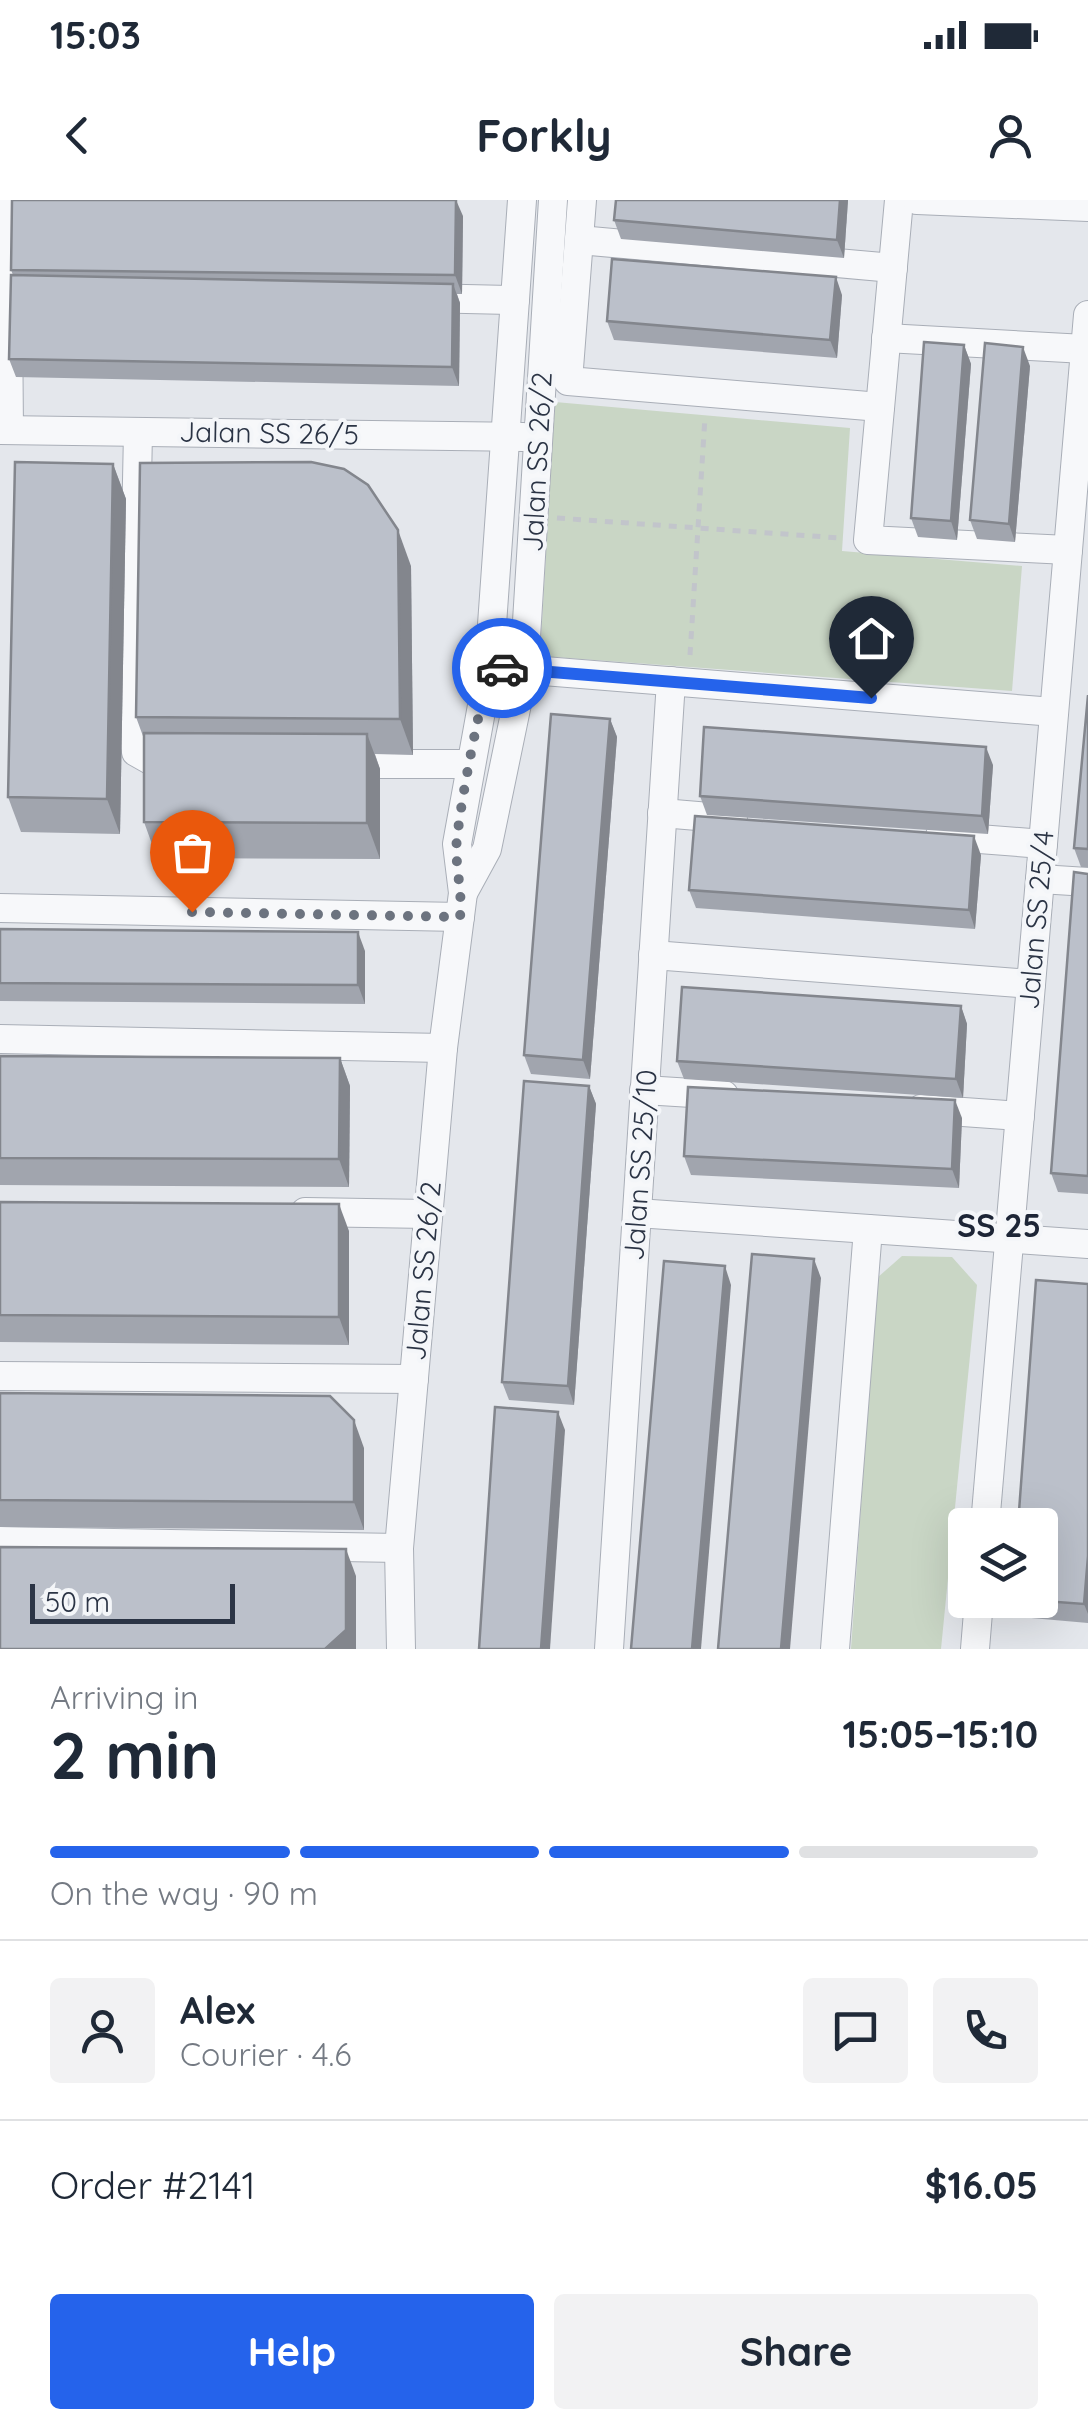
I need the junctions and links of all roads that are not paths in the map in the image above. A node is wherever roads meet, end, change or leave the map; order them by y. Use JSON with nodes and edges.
{"nodes":[{"id":1,"x":7,"y":200,"type":"edge"},
{"id":2,"x":522,"y":200,"type":"edge"},
{"id":3,"x":553,"y":200,"type":"edge"},
{"id":4,"x":582,"y":200,"type":"edge"},
{"id":5,"x":899,"y":200,"type":"edge"},
{"id":6,"x":916,"y":200,"type":"edge"},
{"id":7,"x":995,"y":202,"type":"edge"},
{"id":8,"x":1088,"y":207,"type":"edge"},
{"id":9,"x":579,"y":240,"type":"junction"},
{"id":10,"x":893,"y":268,"type":"junction"},
{"id":11,"x":4,"y":292,"type":"edge"},
{"id":12,"x":75,"y":292,"type":"edge"},
{"id":13,"x":400,"y":298,"type":"edge"},
{"id":14,"x":516,"y":300,"type":"junction"},
{"id":15,"x":1088,"y":316,"type":"edge"},
{"id":16,"x":886,"y":338,"type":"junction"},
{"id":17,"x":985,"y":343,"type":"junction"},
{"id":18,"x":1085,"y":349,"type":"junction"},
{"id":19,"x":982,"y":380,"type":"edge"},
{"id":20,"x":880,"y":407,"type":"junction"},
{"id":21,"x":4,"y":430,"type":"edge"},
{"id":22,"x":138,"y":432,"type":"junction"},
{"id":23,"x":539,"y":436,"type":"junction"},
{"id":24,"x":506,"y":437,"type":"junction"},
{"id":25,"x":1080,"y":500,"type":"edge"},
{"id":26,"x":972,"y":508,"type":"edge"},
{"id":27,"x":969,"y":545,"type":"junction"},
{"id":28,"x":1068,"y":550,"type":"junction"},
{"id":29,"x":489,"y":667,"type":"junction"},
{"id":30,"x":524,"y":670,"type":"junction"},
{"id":31,"x":679,"y":682,"type":"junction"},
{"id":32,"x":1054,"y":712,"type":"junction"},
{"id":33,"x":318,"y":764,"type":"edge"},
{"id":34,"x":469,"y":764,"type":"junction"},
{"id":35,"x":199,"y":765,"type":"edge"},
{"id":36,"x":662,"y":813,"type":"junction"},
{"id":37,"x":760,"y":822,"type":"edge"},
{"id":38,"x":916,"y":834,"type":"edge"},
{"id":39,"x":1043,"y":844,"type":"junction"},
{"id":40,"x":1040,"y":879,"type":"junction"},
{"id":41,"x":1088,"y":882,"type":"edge"},
{"id":42,"x":461,"y":905,"type":"junction"},
{"id":43,"x":0,"y":908,"type":"edge"},
{"id":44,"x":653,"y":955,"type":"junction"},
{"id":45,"x":1031,"y":984,"type":"junction"},
{"id":46,"x":0,"y":1039,"type":"edge"},
{"id":47,"x":443,"y":1048,"type":"junction"},
{"id":48,"x":644,"y":1090,"type":"junction"},
{"id":49,"x":743,"y":1097,"type":"edge"},
{"id":50,"x":901,"y":1108,"type":"edge"},
{"id":51,"x":1020,"y":1116,"type":"junction"},
{"id":52,"x":272,"y":1212,"type":"edge"},
{"id":53,"x":637,"y":1213,"type":"junction"},
{"id":54,"x":428,"y":1214,"type":"junction"},
{"id":55,"x":868,"y":1229,"type":"junction"},
{"id":56,"x":1010,"y":1239,"type":"junction"},
{"id":57,"x":1088,"y":1244,"type":"edge"},
{"id":58,"x":0,"y":1376,"type":"edge"},
{"id":59,"x":414,"y":1379,"type":"junction"},
{"id":60,"x":987,"y":1508,"type":"edge"},
{"id":61,"x":0,"y":1541,"type":"edge"},
{"id":62,"x":399,"y":1548,"type":"junction"},
{"id":63,"x":978,"y":1618,"type":"edge"},
{"id":64,"x":401,"y":1649,"type":"edge"},
{"id":65,"x":610,"y":1649,"type":"edge"},
{"id":66,"x":835,"y":1649,"type":"edge"},
{"id":67,"x":975,"y":1649,"type":"edge"}],
"edges":[{"from":1,"to":11,"type":"street"},
{"from":2,"to":14,"type":"street","name":"Jalan SS 26/2"},
{"from":3,"to":23,"type":"street","name":"Jalan SS 26/2"},
{"from":4,"to":9,"type":"street"},
{"from":5,"to":10,"type":"street"},
{"from":6,"to":7,"type":"street"},
{"from":7,"to":8,"type":"street"},
{"from":9,"to":10,"type":"street"},
{"from":9,"to":20,"type":"street"},
{"from":10,"to":16,"type":"street"},
{"from":11,"to":12,"type":"street"},
{"from":11,"to":21,"type":"street"},
{"from":13,"to":14,"type":"street"},
{"from":14,"to":24,"type":"street","name":"Jalan SS 26/2"},
{"from":15,"to":18,"type":"street","name":"Jalan SS 25/4"},
{"from":16,"to":17,"type":"street"},
{"from":16,"to":20,"type":"street"},
{"from":17,"to":18,"type":"street"},
{"from":17,"to":19,"type":"street"},
{"from":18,"to":25,"type":"street","name":"Jalan SS 25/4"},
{"from":20,"to":27,"type":"street"},
{"from":21,"to":22,"type":"street","name":"Jalan SS 26/5"},
{"from":22,"to":24,"type":"street","name":"Jalan SS 26/5"},
{"from":22,"to":35,"type":"street"},
{"from":23,"to":24,"type":"street","name":"Jalan SS 26/5"},
{"from":23,"to":30,"type":"street","name":"Jalan SS 26/2"},
{"from":24,"to":29,"type":"street","name":"Jalan SS 26/2"},
{"from":25,"to":28,"type":"street","name":"Jalan SS 25/4"},
{"from":26,"to":27,"type":"street"},
{"from":27,"to":28,"type":"street"},
{"from":28,"to":32,"type":"street","name":"Jalan SS 25/4"},
{"from":29,"to":30,"type":"street"},
{"from":29,"to":34,"type":"street","name":"Jalan SS 26/2"},
{"from":30,"to":31,"type":"street"},
{"from":30,"to":42,"type":"street","name":"Jalan SS 26/2"},
{"from":31,"to":32,"type":"street"},
{"from":31,"to":36,"type":"street","name":"Jalan SS 25/10"},
{"from":32,"to":39,"type":"street","name":"Jalan SS 25/4"},
{"from":33,"to":34,"type":"street"},
{"from":34,"to":42,"type":"street","name":"Jalan SS 26/2"},
{"from":36,"to":37,"type":"street"},
{"from":36,"to":44,"type":"street","name":"Jalan SS 25/10"},
{"from":38,"to":39,"type":"street"},
{"from":39,"to":40,"type":"street","name":"Jalan SS 25/4"},
{"from":40,"to":41,"type":"street"},
{"from":40,"to":45,"type":"street","name":"Jalan SS 25/4"},
{"from":42,"to":43,"type":"street"},
{"from":42,"to":47,"type":"street","name":"Jalan SS 26/2"},
{"from":44,"to":45,"type":"street"},
{"from":44,"to":48,"type":"street","name":"Jalan SS 25/10"},
{"from":45,"to":51,"type":"street","name":"Jalan SS 25/4"},
{"from":46,"to":47,"type":"street"},
{"from":47,"to":54,"type":"street","name":"Jalan SS 26/2"},
{"from":48,"to":49,"type":"street"},
{"from":48,"to":53,"type":"street","name":"Jalan SS 25/10"},
{"from":50,"to":51,"type":"street"},
{"from":51,"to":56,"type":"street","name":"Jalan SS 25/4"},
{"from":52,"to":54,"type":"street"},
{"from":53,"to":55,"type":"street"},
{"from":53,"to":65,"type":"street","name":"Jalan SS 25/10"},
{"from":54,"to":59,"type":"street","name":"Jalan SS 26/2"},
{"from":55,"to":56,"type":"street"},
{"from":55,"to":66,"type":"street"},
{"from":56,"to":57,"type":"street"},
{"from":56,"to":60,"type":"street","name":"Jalan SS 25/4"},
{"from":58,"to":59,"type":"street"},
{"from":59,"to":62,"type":"street","name":"Jalan SS 26/2"},
{"from":61,"to":62,"type":"street"},
{"from":62,"to":64,"type":"street","name":"Jalan SS 26/2"},
{"from":63,"to":67,"type":"street"}]}
